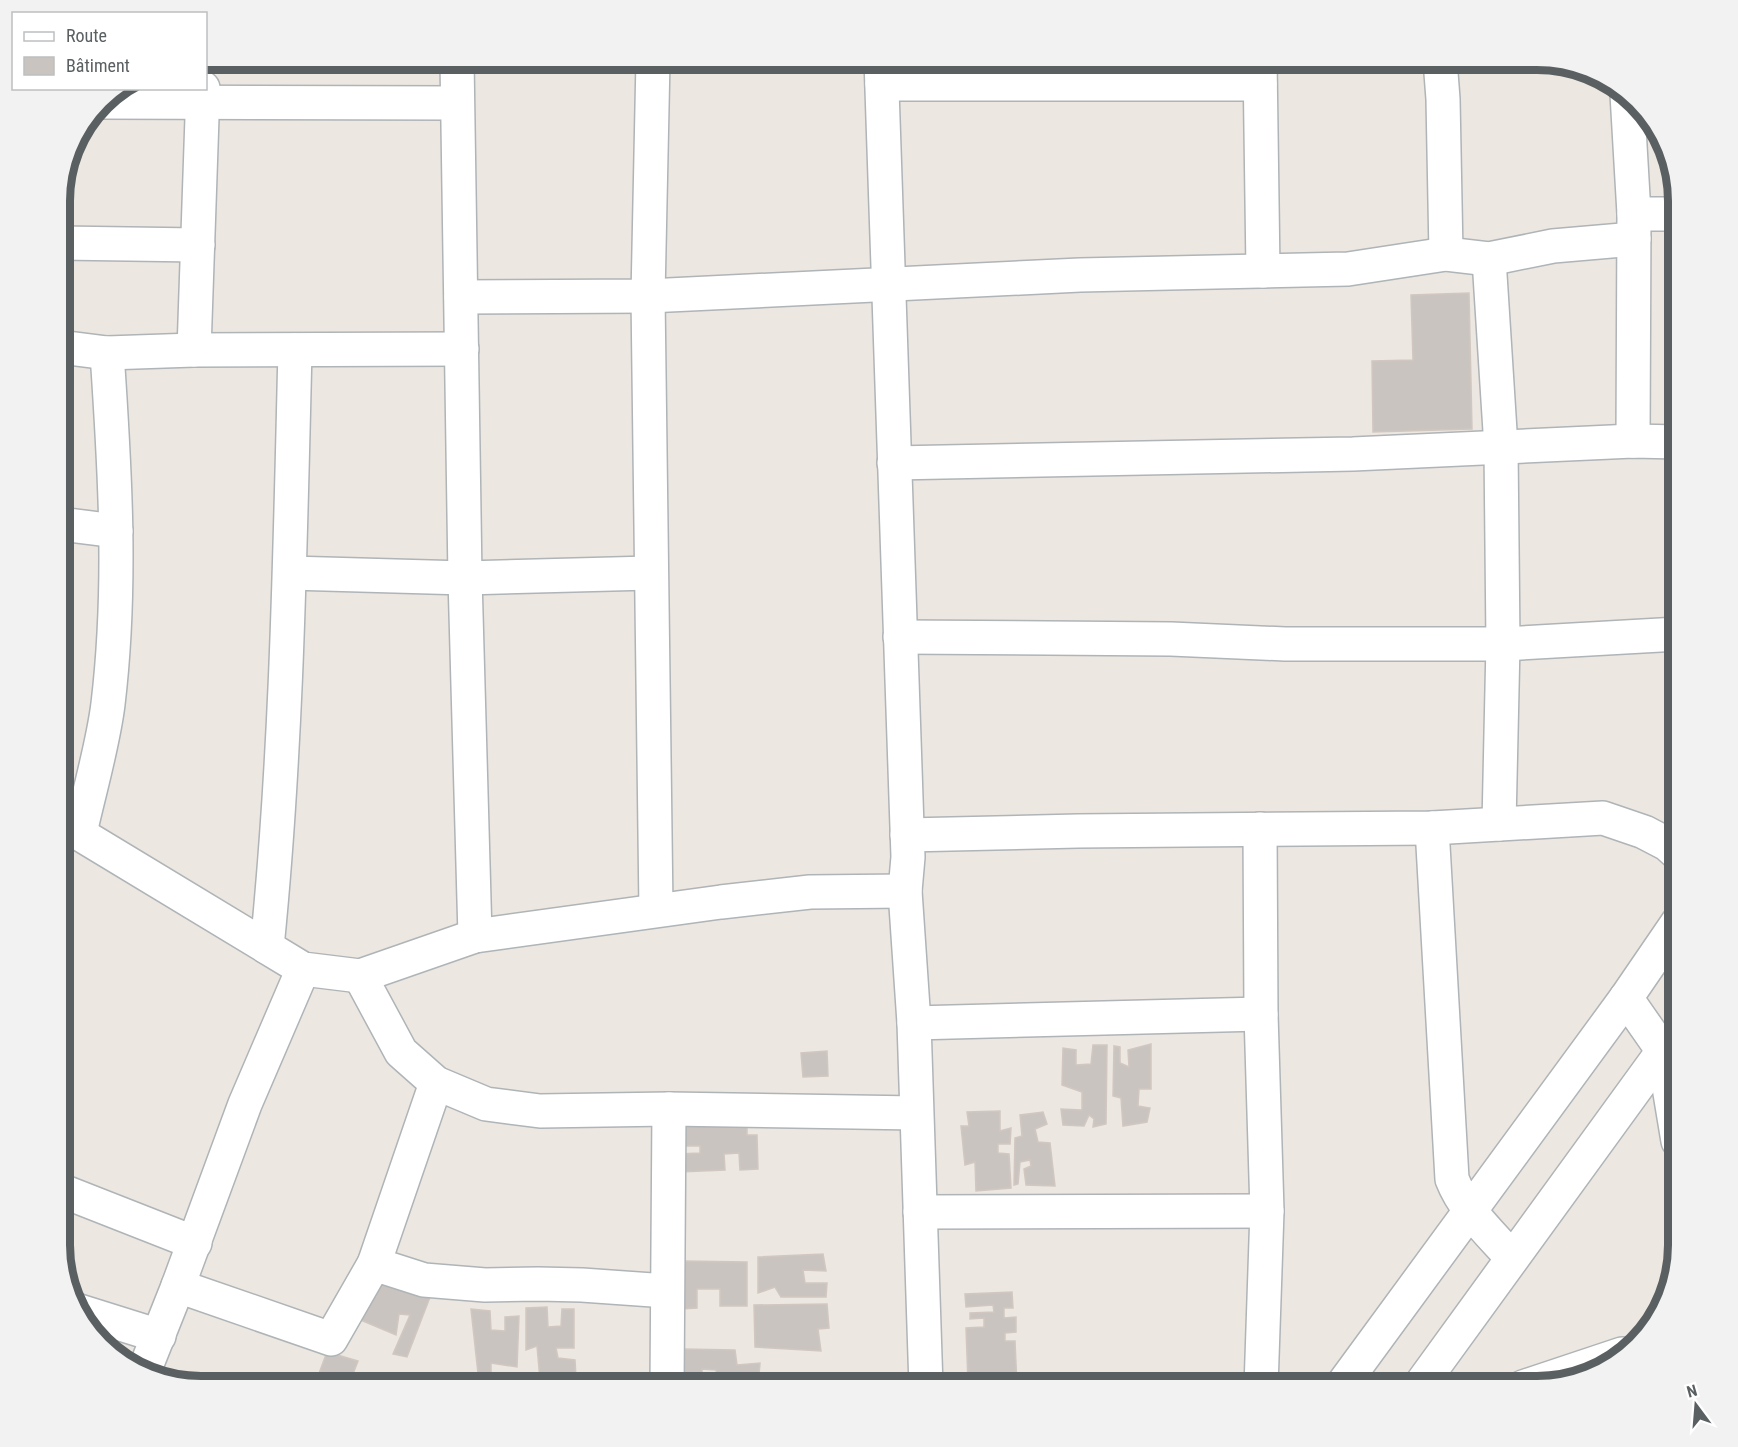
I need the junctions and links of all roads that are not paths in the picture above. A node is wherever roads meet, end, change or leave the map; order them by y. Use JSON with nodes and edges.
{"nodes":[{"id":1,"x":1441,"y":70,"type":"edge"},
{"id":2,"x":457,"y":71,"type":"edge"},
{"id":3,"x":652,"y":71,"type":"edge"},
{"id":4,"x":881,"y":72,"type":"edge"},
{"id":5,"x":1076,"y":72,"type":"edge"},
{"id":6,"x":1260,"y":72,"type":"edge"},
{"id":7,"x":203,"y":95,"type":"edge"},
{"id":8,"x":118,"y":101,"type":"edge"},
{"id":9,"x":457,"y":103,"type":"junction"},
{"id":10,"x":1628,"y":108,"type":"edge"},
{"id":11,"x":1668,"y":217,"type":"edge"},
{"id":12,"x":1634,"y":227,"type":"junction"},
{"id":13,"x":71,"y":243,"type":"edge"},
{"id":14,"x":198,"y":244,"type":"junction"},
{"id":15,"x":1446,"y":254,"type":"junction"},
{"id":16,"x":1489,"y":259,"type":"junction"},
{"id":17,"x":1263,"y":271,"type":"junction"},
{"id":18,"x":889,"y":285,"type":"junction"},
{"id":19,"x":648,"y":296,"type":"junction"},
{"id":20,"x":461,"y":297,"type":"junction"},
{"id":21,"x":71,"y":348,"type":"edge"},
{"id":22,"x":462,"y":349,"type":"junction"},
{"id":23,"x":194,"y":350,"type":"junction"},
{"id":24,"x":295,"y":350,"type":"junction"},
{"id":25,"x":107,"y":353,"type":"junction"},
{"id":26,"x":1633,"y":441,"type":"junction"},
{"id":27,"x":1668,"y":442,"type":"edge"},
{"id":28,"x":1501,"y":447,"type":"junction"},
{"id":29,"x":894,"y":463,"type":"junction"},
{"id":30,"x":71,"y":525,"type":"edge"},
{"id":31,"x":116,"y":531,"type":"junction"},
{"id":32,"x":290,"y":573,"type":"junction"},
{"id":33,"x":650,"y":573,"type":"junction"},
{"id":34,"x":465,"y":578,"type":"junction"},
{"id":35,"x":1668,"y":635,"type":"edge"},
{"id":36,"x":900,"y":637,"type":"junction"},
{"id":37,"x":1503,"y":644,"type":"junction"},
{"id":38,"x":71,"y":824,"type":"edge"},
{"id":39,"x":1499,"y":824,"type":"junction"},
{"id":40,"x":71,"y":828,"type":"edge"},
{"id":41,"x":1432,"y":828,"type":"junction"},
{"id":42,"x":1260,"y":829,"type":"junction"},
{"id":43,"x":907,"y":836,"type":"junction"},
{"id":44,"x":1668,"y":845,"type":"edge"},
{"id":45,"x":905,"y":891,"type":"junction"},
{"id":46,"x":656,"y":910,"type":"junction"},
{"id":47,"x":475,"y":936,"type":"junction"},
{"id":48,"x":1668,"y":937,"type":"edge"},
{"id":49,"x":267,"y":947,"type":"junction"},
{"id":50,"x":303,"y":969,"type":"junction"},
{"id":51,"x":360,"y":976,"type":"junction"},
{"id":52,"x":1626,"y":998,"type":"junction"},
{"id":53,"x":1261,"y":1014,"type":"junction"},
{"id":54,"x":914,"y":1023,"type":"junction"},
{"id":55,"x":1668,"y":1040,"type":"edge"},
{"id":56,"x":1668,"y":1045,"type":"edge"},
{"id":57,"x":436,"y":1083,"type":"junction"},
{"id":58,"x":669,"y":1109,"type":"junction"},
{"id":59,"x":916,"y":1113,"type":"junction"},
{"id":60,"x":71,"y":1194,"type":"edge"},
{"id":61,"x":1267,"y":1211,"type":"junction"},
{"id":62,"x":1470,"y":1211,"type":"junction"},
{"id":63,"x":920,"y":1212,"type":"junction"},
{"id":64,"x":195,"y":1242,"type":"junction"},
{"id":65,"x":1512,"y":1258,"type":"junction"},
{"id":66,"x":374,"y":1264,"type":"junction"},
{"id":67,"x":178,"y":1286,"type":"junction"},
{"id":68,"x":667,"y":1291,"type":"junction"},
{"id":69,"x":91,"y":1315,"type":"edge"},
{"id":70,"x":159,"y":1336,"type":"junction"},
{"id":71,"x":1595,"y":1363,"type":"edge"},
{"id":72,"x":147,"y":1365,"type":"edge"},
{"id":73,"x":1565,"y":1373,"type":"edge"},
{"id":74,"x":667,"y":1376,"type":"edge"},
{"id":75,"x":926,"y":1376,"type":"edge"},
{"id":76,"x":1261,"y":1376,"type":"edge"},
{"id":77,"x":1349,"y":1376,"type":"edge"},
{"id":78,"x":1427,"y":1376,"type":"edge"}],
"edges":[{"from":1,"to":15,"type":"street"},
{"from":2,"to":9,"type":"street"},
{"from":3,"to":19,"type":"street"},
{"from":4,"to":5,"type":"street"},
{"from":4,"to":18,"type":"street"},
{"from":5,"to":6,"type":"street"},
{"from":6,"to":17,"type":"street"},
{"from":7,"to":8,"type":"street"},
{"from":7,"to":9,"type":"street"},
{"from":7,"to":14,"type":"street"},
{"from":9,"to":20,"type":"street"},
{"from":10,"to":12,"type":"street"},
{"from":11,"to":12,"type":"street"},
{"from":12,"to":16,"type":"street"},
{"from":12,"to":26,"type":"street"},
{"from":13,"to":14,"type":"street"},
{"from":14,"to":23,"type":"street"},
{"from":15,"to":16,"type":"street"},
{"from":15,"to":17,"type":"street"},
{"from":16,"to":28,"type":"street"},
{"from":17,"to":18,"type":"street"},
{"from":18,"to":19,"type":"street"},
{"from":18,"to":29,"type":"street"},
{"from":19,"to":20,"type":"street"},
{"from":19,"to":33,"type":"street"},
{"from":20,"to":22,"type":"street"},
{"from":21,"to":25,"type":"street"},
{"from":22,"to":24,"type":"street"},
{"from":22,"to":34,"type":"street"},
{"from":23,"to":24,"type":"street"},
{"from":23,"to":25,"type":"street"},
{"from":24,"to":32,"type":"street"},
{"from":25,"to":31,"type":"street"},
{"from":26,"to":27,"type":"street"},
{"from":26,"to":28,"type":"street"},
{"from":28,"to":29,"type":"street"},
{"from":28,"to":37,"type":"street"},
{"from":29,"to":36,"type":"street"},
{"from":30,"to":31,"type":"street"},
{"from":31,"to":38,"type":"street"},
{"from":32,"to":34,"type":"street"},
{"from":32,"to":49,"type":"street"},
{"from":33,"to":34,"type":"street"},
{"from":33,"to":46,"type":"street"},
{"from":34,"to":47,"type":"street"},
{"from":35,"to":37,"type":"street"},
{"from":36,"to":37,"type":"street"},
{"from":36,"to":43,"type":"street"},
{"from":37,"to":39,"type":"street"},
{"from":39,"to":41,"type":"street"},
{"from":39,"to":44,"type":"street"},
{"from":40,"to":49,"type":"street"},
{"from":41,"to":42,"type":"street"},
{"from":41,"to":62,"type":"street"},
{"from":42,"to":43,"type":"street"},
{"from":42,"to":53,"type":"street"},
{"from":43,"to":45,"type":"street"},
{"from":45,"to":46,"type":"street"},
{"from":45,"to":54,"type":"street"},
{"from":46,"to":47,"type":"street"},
{"from":47,"to":51,"type":"street"},
{"from":48,"to":52,"type":"street"},
{"from":49,"to":50,"type":"street"},
{"from":50,"to":51,"type":"street"},
{"from":50,"to":64,"type":"street"},
{"from":51,"to":57,"type":"street"},
{"from":52,"to":55,"type":"street"},
{"from":52,"to":62,"type":"street"},
{"from":53,"to":54,"type":"street"},
{"from":53,"to":61,"type":"street"},
{"from":54,"to":59,"type":"street"},
{"from":56,"to":65,"type":"street"},
{"from":57,"to":58,"type":"street"},
{"from":57,"to":66,"type":"street"},
{"from":58,"to":59,"type":"street"},
{"from":58,"to":68,"type":"street"},
{"from":59,"to":63,"type":"street"},
{"from":60,"to":64,"type":"street"},
{"from":61,"to":63,"type":"street"},
{"from":61,"to":76,"type":"street"},
{"from":62,"to":65,"type":"street"},
{"from":62,"to":77,"type":"street"},
{"from":63,"to":75,"type":"street"},
{"from":64,"to":67,"type":"street"},
{"from":65,"to":78,"type":"street"},
{"from":66,"to":67,"type":"street"},
{"from":66,"to":68,"type":"street"},
{"from":67,"to":70,"type":"street"},
{"from":68,"to":74,"type":"street"},
{"from":69,"to":70,"type":"street"},
{"from":70,"to":72,"type":"street"},
{"from":71,"to":73,"type":"street"}]}
